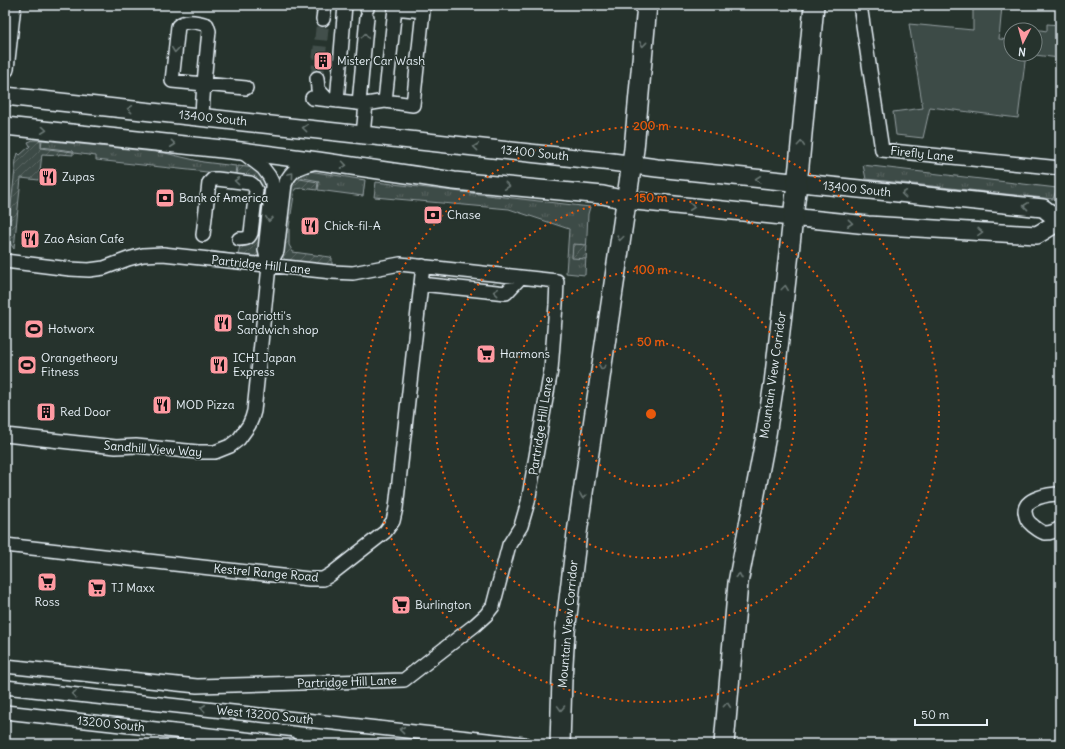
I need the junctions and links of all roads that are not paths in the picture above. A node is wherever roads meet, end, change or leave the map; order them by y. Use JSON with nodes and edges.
{"nodes":[{"id":1,"x":12,"y":5,"type":"edge"},
{"id":2,"x":325,"y":5,"type":"edge"},
{"id":3,"x":345,"y":5,"type":"edge"},
{"id":4,"x":647,"y":5,"type":"edge"},
{"id":5,"x":814,"y":5,"type":"edge"},
{"id":6,"x":860,"y":5,"type":"edge"},
{"id":7,"x":367,"y":10,"type":"edge"},
{"id":8,"x":323,"y":19,"type":"tunnel mouth"},
{"id":9,"x":5,"y":69,"type":"edge"},
{"id":10,"x":318,"y":78,"type":"tunnel mouth"},
{"id":11,"x":204,"y":84,"type":"junction"},
{"id":12,"x":246,"y":88,"type":"dead end"},
{"id":13,"x":5,"y":96,"type":"edge"},
{"id":14,"x":312,"y":98,"type":"dead end"},
{"id":15,"x":332,"y":100,"type":"junction"},
{"id":16,"x":385,"y":101,"type":"junction"},
{"id":17,"x":362,"y":103,"type":"junction"},
{"id":18,"x":202,"y":117,"type":"junction"},
{"id":19,"x":5,"y":126,"type":"edge"},
{"id":20,"x":363,"y":135,"type":"junction"},
{"id":21,"x":241,"y":151,"type":"junction"},
{"id":22,"x":318,"y":161,"type":"junction"},
{"id":23,"x":631,"y":165,"type":"junction"},
{"id":24,"x":1060,"y":168,"type":"edge"},
{"id":25,"x":797,"y":183,"type":"junction"},
{"id":26,"x":626,"y":200,"type":"junction"},
{"id":27,"x":793,"y":218,"type":"junction"},
{"id":28,"x":1060,"y":221,"type":"edge"},
{"id":29,"x":203,"y":235,"type":"dead end"},
{"id":30,"x":239,"y":239,"type":"dead end"},
{"id":31,"x":5,"y":261,"type":"edge"},
{"id":32,"x":269,"y":266,"type":"junction"},
{"id":33,"x":423,"y":266,"type":"junction"},
{"id":34,"x":521,"y":277,"type":"junction"},
{"id":35,"x":421,"y":284,"type":"junction"},
{"id":36,"x":5,"y":435,"type":"edge"},
{"id":37,"x":1060,"y":494,"type":"edge"},
{"id":38,"x":1060,"y":528,"type":"edge"},
{"id":39,"x":5,"y":545,"type":"edge"},
{"id":40,"x":5,"y":666,"type":"edge"},
{"id":41,"x":5,"y":687,"type":"edge"},
{"id":42,"x":5,"y":712,"type":"edge"},
{"id":43,"x":290,"y":744,"type":"edge"},
{"id":44,"x":524,"y":744,"type":"edge"},
{"id":45,"x":560,"y":744,"type":"edge"},
{"id":46,"x":724,"y":744,"type":"edge"}],
"edges":[{"from":1,"to":9,"type":"main road"},
{"from":2,"to":8,"type":"street"},
{"from":3,"to":15,"type":"street"},
{"from":4,"to":23,"type":"highway","name":"Mountain View Corridor","one_way":true},
{"from":25,"to":5,"type":"highway","name":"Mountain View Corridor","one_way":true},
{"from":6,"to":24,"type":"street","name":"Firefly Lane"},
{"from":17,"to":7,"type":"street","one_way":true},
{"from":10,"to":15,"type":"street"},
{"from":11,"to":11,"type":"street","one_way":true},
{"from":11,"to":12,"type":"street"},
{"from":11,"to":18,"type":"street"},
{"from":18,"to":13,"type":"main road","name":"13400 South","one_way":true},
{"from":14,"to":15,"type":"street"},
{"from":15,"to":17,"type":"street"},
{"from":16,"to":16,"type":"street"},
{"from":16,"to":17,"type":"street"},
{"from":17,"to":20,"type":"street"},
{"from":20,"to":18,"type":"main road","name":"13400 South","one_way":true},
{"from":19,"to":21,"type":"main road","name":"13400 South","one_way":true},
{"from":23,"to":20,"type":"main road","name":"13400 South","one_way":true},
{"from":21,"to":22,"type":"main road","name":"13400 South"},
{"from":21,"to":32,"type":"street","name":"Sandhill View Way","one_way":true},
{"from":22,"to":26,"type":"main road","name":"13400 South","one_way":true},
{"from":32,"to":22,"type":"street","name":"Sandhill View Way","one_way":true},
{"from":25,"to":23,"type":"main road","name":"13400 South","one_way":true},
{"from":23,"to":26,"type":"highway","name":"Mountain View Corridor"},
{"from":25,"to":27,"type":"highway","name":"Mountain View Corridor"},
{"from":28,"to":25,"type":"main road","name":"13400 South","one_way":true},
{"from":26,"to":27,"type":"main road","name":"13400 South","one_way":true},
{"from":26,"to":45,"type":"highway","name":"Mountain View Corridor","one_way":true},
{"from":27,"to":28,"type":"main road","name":"13400 South","one_way":true},
{"from":46,"to":27,"type":"highway","name":"Mountain View Corridor","one_way":true},
{"from":30,"to":29,"type":"street","one_way":true},
{"from":31,"to":32,"type":"street","name":"Partridge Hill Lane"},
{"from":32,"to":33,"type":"street","name":"Partridge Hill Lane"},
{"from":32,"to":36,"type":"street","name":"Sandhill View Way"},
{"from":33,"to":34,"type":"street","name":"Partridge Hill Lane"},
{"from":33,"to":35,"type":"street","name":"Kestrel Range Road"},
{"from":34,"to":35,"type":"street","one_way":true},
{"from":34,"to":40,"type":"street","name":"Partridge Hill Lane"},
{"from":35,"to":39,"type":"street","name":"Kestrel Range Road"},
{"from":37,"to":38,"type":"street"},
{"from":44,"to":41,"type":"street","name":"West 13200 South","one_way":true},
{"from":42,"to":43,"type":"street","name":"13200 South"}]}
